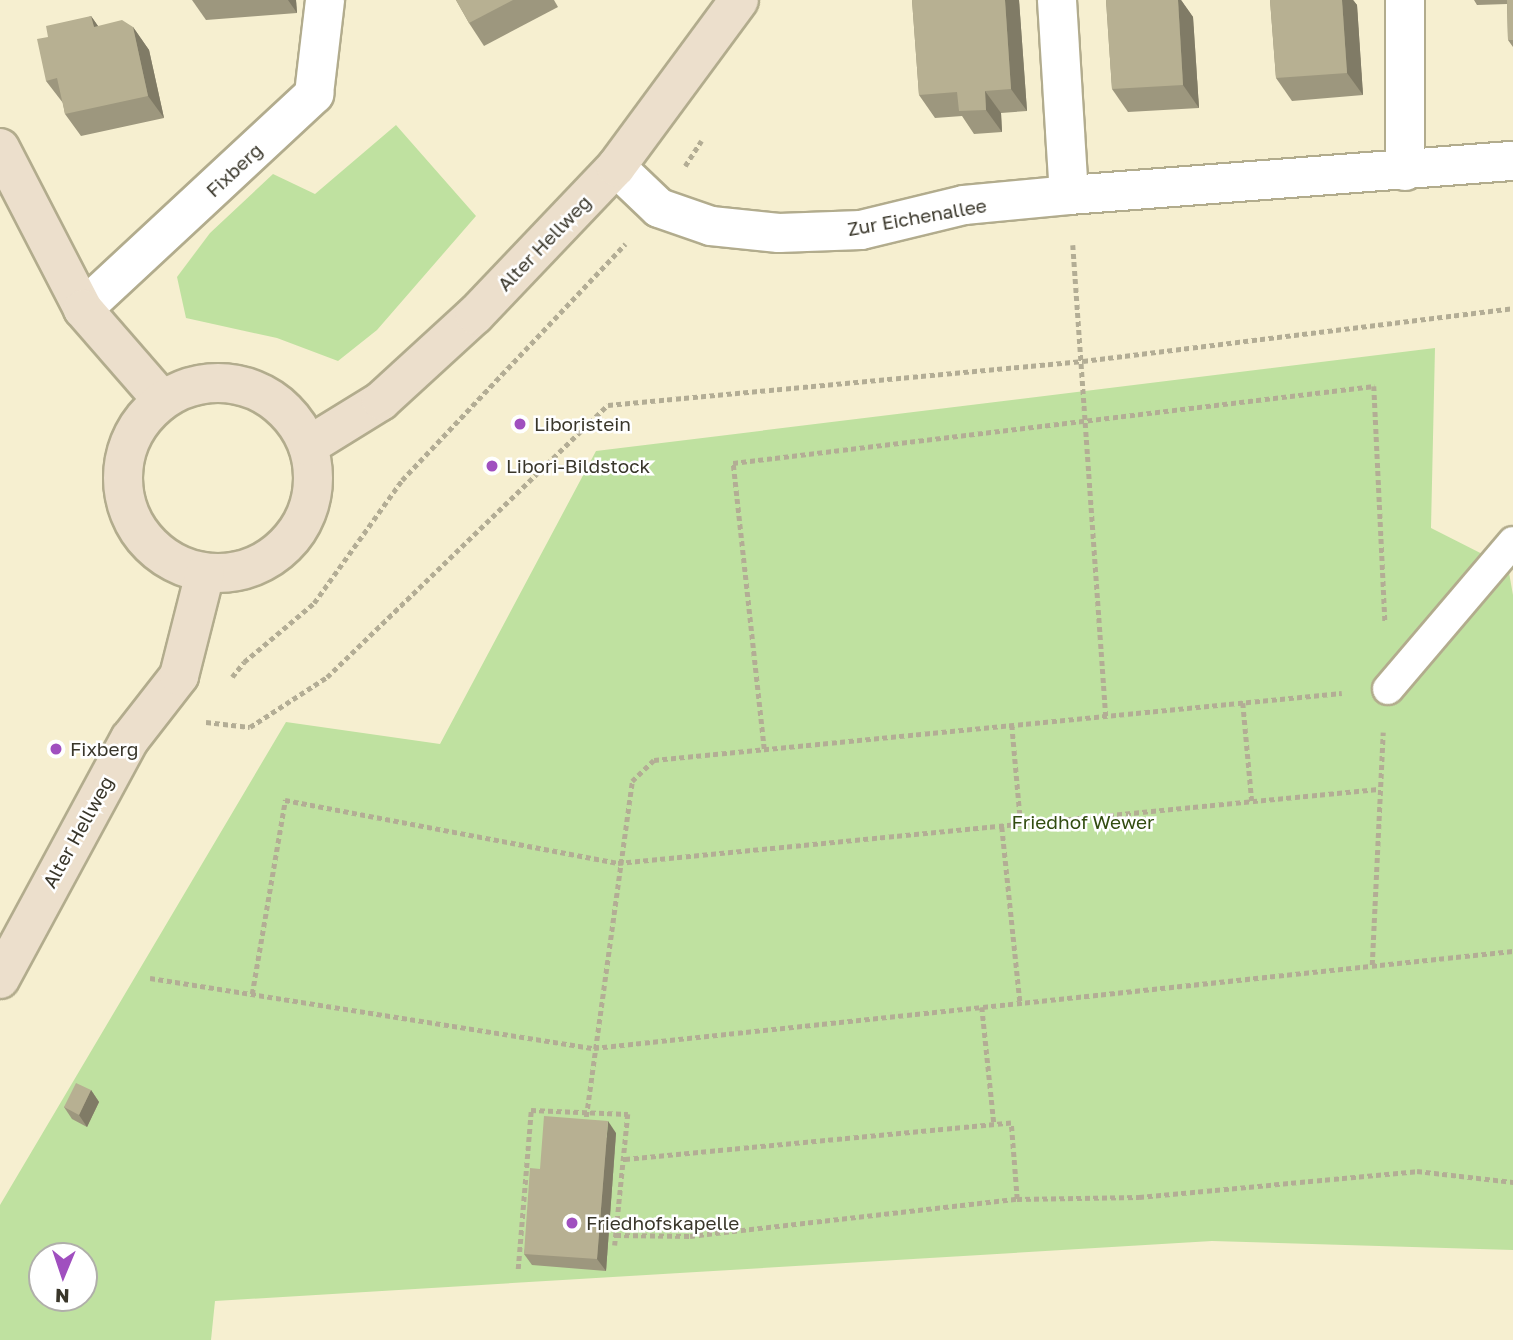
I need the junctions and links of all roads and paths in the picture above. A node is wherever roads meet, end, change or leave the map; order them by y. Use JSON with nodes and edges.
{"nodes":[{"id":1,"x":325,"y":0,"type":"edge"},
{"id":2,"x":739,"y":0,"type":"edge"},
{"id":3,"x":1057,"y":0,"type":"edge"},
{"id":4,"x":1405,"y":0,"type":"edge"},
{"id":5,"x":703,"y":139,"type":"dead end"},
{"id":6,"x":0,"y":148,"type":"edge"},
{"id":7,"x":1513,"y":161,"type":"edge"},
{"id":8,"x":616,"y":167,"type":"junction"},
{"id":9,"x":1405,"y":171,"type":"junction"},
{"id":10,"x":1069,"y":195,"type":"junction"},
{"id":11,"x":659,"y":208,"type":"junction"},
{"id":12,"x":1513,"y":308,"type":"edge"},
{"id":13,"x":83,"y":309,"type":"junction"},
{"id":14,"x":1083,"y":361,"type":"junction"},
{"id":15,"x":162,"y":400,"type":"junction"},
{"id":16,"x":1087,"y":421,"type":"junction"},
{"id":17,"x":308,"y":446,"type":"junction"},
{"id":18,"x":1513,"y":542,"type":"edge"},
{"id":19,"x":205,"y":573,"type":"junction"},
{"id":20,"x":229,"y":682,"type":"dead end"},
{"id":21,"x":1388,"y":689,"type":"junction"},
{"id":22,"x":1243,"y":703,"type":"junction"},
{"id":23,"x":207,"y":712,"type":"dead end"},
{"id":24,"x":1106,"y":716,"type":"junction"},
{"id":25,"x":1012,"y":725,"type":"junction"},
{"id":26,"x":250,"y":727,"type":"dead end"},
{"id":27,"x":130,"y":739,"type":"junction"},
{"id":28,"x":764,"y":749,"type":"junction"},
{"id":29,"x":1378,"y":789,"type":"junction"},
{"id":30,"x":1252,"y":802,"type":"junction"},
{"id":31,"x":1021,"y":826,"type":"junction"},
{"id":32,"x":1002,"y":827,"type":"junction"},
{"id":33,"x":618,"y":863,"type":"junction"},
{"id":34,"x":1513,"y":951,"type":"edge"},
{"id":35,"x":3,"y":963,"type":"edge"},
{"id":36,"x":1372,"y":965,"type":"junction"},
{"id":37,"x":150,"y":978,"type":"dead end"},
{"id":38,"x":252,"y":994,"type":"junction"},
{"id":39,"x":1020,"y":1002,"type":"junction"},
{"id":40,"x":982,"y":1007,"type":"junction"},
{"id":41,"x":594,"y":1048,"type":"junction"},
{"id":42,"x":586,"y":1113,"type":"junction"},
{"id":43,"x":994,"y":1124,"type":"junction"},
{"id":44,"x":584,"y":1131,"type":"edge"},
{"id":45,"x":623,"y":1160,"type":"junction"},
{"id":46,"x":1513,"y":1182,"type":"edge"},
{"id":47,"x":1017,"y":1199,"type":"junction"},
{"id":48,"x":616,"y":1235,"type":"junction"},
{"id":49,"x":615,"y":1245,"type":"dead end"},
{"id":50,"x":518,"y":1269,"type":"dead end"}],
"edges":[{"from":1,"to":13,"type":"street","name":"Fixberg"},
{"from":2,"to":8,"type":"main road","name":"Alter Hellweg"},
{"from":3,"to":10,"type":"street"},
{"from":4,"to":9,"type":"street"},
{"from":5,"to":11,"type":"path"},
{"from":6,"to":13,"type":"main road"},
{"from":7,"to":9,"type":"street","name":"Zur Eichenallee"},
{"from":8,"to":11,"type":"street","name":"Zur Eichenallee"},
{"from":8,"to":17,"type":"main road","name":"Alter Hellweg"},
{"from":9,"to":10,"type":"street","name":"Zur Eichenallee"},
{"from":10,"to":11,"type":"street","name":"Zur Eichenallee"},
{"from":10,"to":14,"type":"path"},
{"from":11,"to":20,"type":"path"},
{"from":12,"to":14,"type":"path"},
{"from":13,"to":15,"type":"main road"},
{"from":14,"to":16,"type":"path"},
{"from":14,"to":26,"type":"path"},
{"from":15,"to":17,"type":"main road"},
{"from":15,"to":19,"type":"main road"},
{"from":16,"to":21,"type":"path"},
{"from":16,"to":24,"type":"path"},
{"from":16,"to":28,"type":"path"},
{"from":17,"to":19,"type":"main road"},
{"from":18,"to":21,"type":"lane"},
{"from":19,"to":27,"type":"main road","name":"Alter Hellweg"},
{"from":21,"to":22,"type":"path"},
{"from":21,"to":29,"type":"path"},
{"from":22,"to":24,"type":"path"},
{"from":22,"to":30,"type":"path"},
{"from":23,"to":27,"type":"path"},
{"from":24,"to":25,"type":"path"},
{"from":25,"to":28,"type":"path"},
{"from":25,"to":31,"type":"path"},
{"from":27,"to":35,"type":"main road","name":"Alter Hellweg"},
{"from":28,"to":33,"type":"path"},
{"from":29,"to":30,"type":"path"},
{"from":29,"to":36,"type":"path"},
{"from":30,"to":31,"type":"path"},
{"from":31,"to":32,"type":"path"},
{"from":32,"to":33,"type":"path"},
{"from":32,"to":39,"type":"path"},
{"from":33,"to":38,"type":"path"},
{"from":33,"to":41,"type":"path"},
{"from":34,"to":36,"type":"path"},
{"from":36,"to":39,"type":"path"},
{"from":37,"to":38,"type":"path"},
{"from":38,"to":41,"type":"path"},
{"from":39,"to":40,"type":"path"},
{"from":40,"to":41,"type":"path"},
{"from":40,"to":43,"type":"path"},
{"from":41,"to":42,"type":"path"},
{"from":42,"to":44,"type":"path"},
{"from":42,"to":45,"type":"path"},
{"from":42,"to":50,"type":"path"},
{"from":43,"to":45,"type":"path"},
{"from":43,"to":47,"type":"path"},
{"from":45,"to":48,"type":"path"},
{"from":46,"to":47,"type":"path"},
{"from":47,"to":48,"type":"path"},
{"from":48,"to":49,"type":"path"}]}
